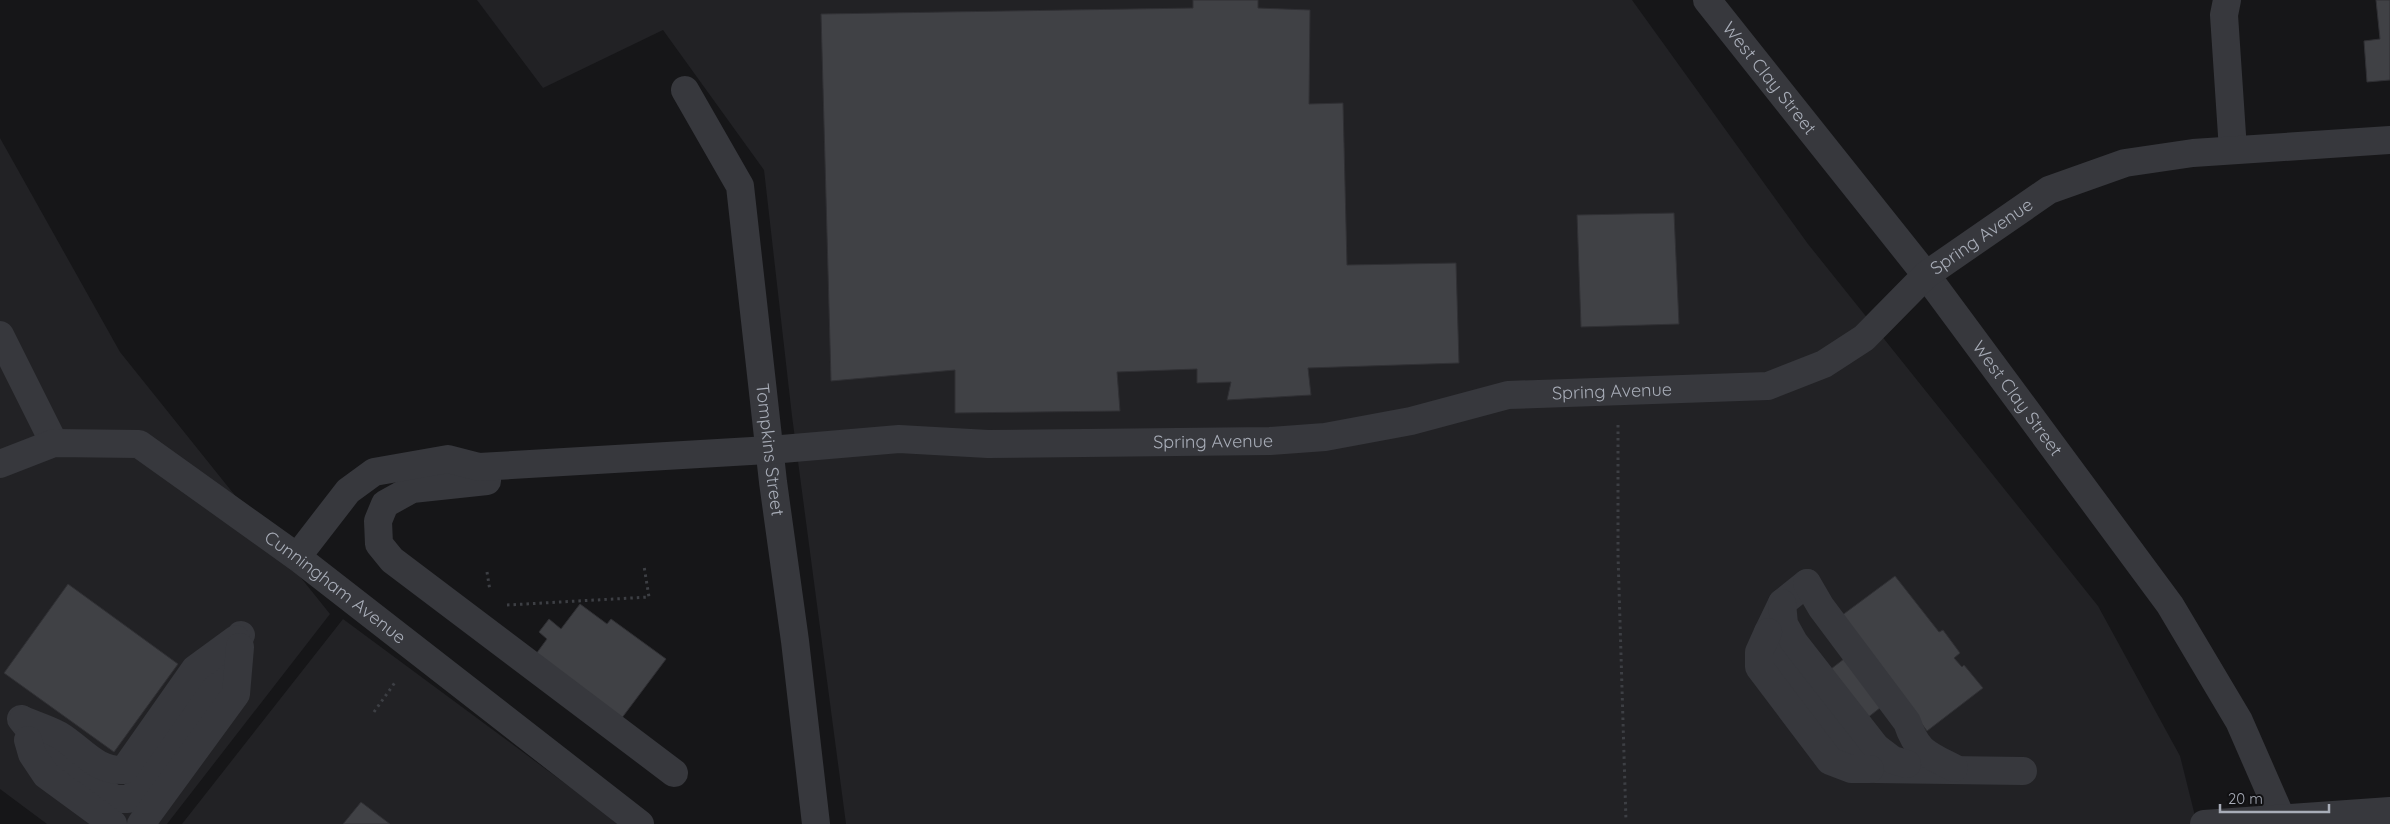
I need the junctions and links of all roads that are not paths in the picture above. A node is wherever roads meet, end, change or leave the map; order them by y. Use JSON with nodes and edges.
{"nodes":[{"id":1,"x":1707,"y":0,"type":"edge"},
{"id":2,"x":2227,"y":0,"type":"edge"},
{"id":3,"x":685,"y":90,"type":"dead end"},
{"id":4,"x":2390,"y":140,"type":"edge"},
{"id":5,"x":2233,"y":150,"type":"junction"},
{"id":6,"x":1926,"y":275,"type":"junction"},
{"id":7,"x":2,"y":344,"type":"edge"},
{"id":8,"x":54,"y":443,"type":"junction"},
{"id":9,"x":770,"y":450,"type":"junction"},
{"id":10,"x":0,"y":464,"type":"edge"},
{"id":11,"x":487,"y":481,"type":"dead end"},
{"id":12,"x":297,"y":557,"type":"junction"},
{"id":13,"x":1782,"y":603,"type":"junction"},
{"id":14,"x":1940,"y":770,"type":"junction"},
{"id":15,"x":2023,"y":771,"type":"dead end"},
{"id":16,"x":674,"y":773,"type":"dead end"},
{"id":17,"x":2390,"y":810,"type":"edge"},
{"id":18,"x":2283,"y":822,"type":"edge"},
{"id":19,"x":113,"y":824,"type":"edge"},
{"id":20,"x":141,"y":824,"type":"edge"},
{"id":21,"x":640,"y":824,"type":"edge"},
{"id":22,"x":816,"y":824,"type":"edge"},
{"id":23,"x":2204,"y":824,"type":"edge"}],
"edges":[{"from":1,"to":6,"type":"street","name":"West Clay Street"},
{"from":2,"to":5,"type":"street"},
{"from":3,"to":9,"type":"street","name":"Tompkins Street"},
{"from":4,"to":5,"type":"street","name":"Spring Avenue"},
{"from":5,"to":6,"type":"street","name":"Spring Avenue"},
{"from":6,"to":9,"type":"street","name":"Spring Avenue"},
{"from":6,"to":18,"type":"street","name":"West Clay Street"},
{"from":7,"to":8,"type":"street"},
{"from":8,"to":10,"type":"street","name":"Cunningham Avenue"},
{"from":8,"to":12,"type":"street","name":"Cunningham Avenue"},
{"from":9,"to":12,"type":"street","name":"Spring Avenue"},
{"from":9,"to":22,"type":"street","name":"Tompkins Street"},
{"from":11,"to":16,"type":"street"},
{"from":12,"to":21,"type":"street","name":"Cunningham Avenue"},
{"from":13,"to":14,"type":"street"},
{"from":13,"to":14,"type":"street"},
{"from":13,"to":14,"type":"street"},
{"from":14,"to":15,"type":"street"},
{"from":17,"to":18,"type":"street"},
{"from":18,"to":23,"type":"street"},
{"from":19,"to":20,"type":"street"}]}
